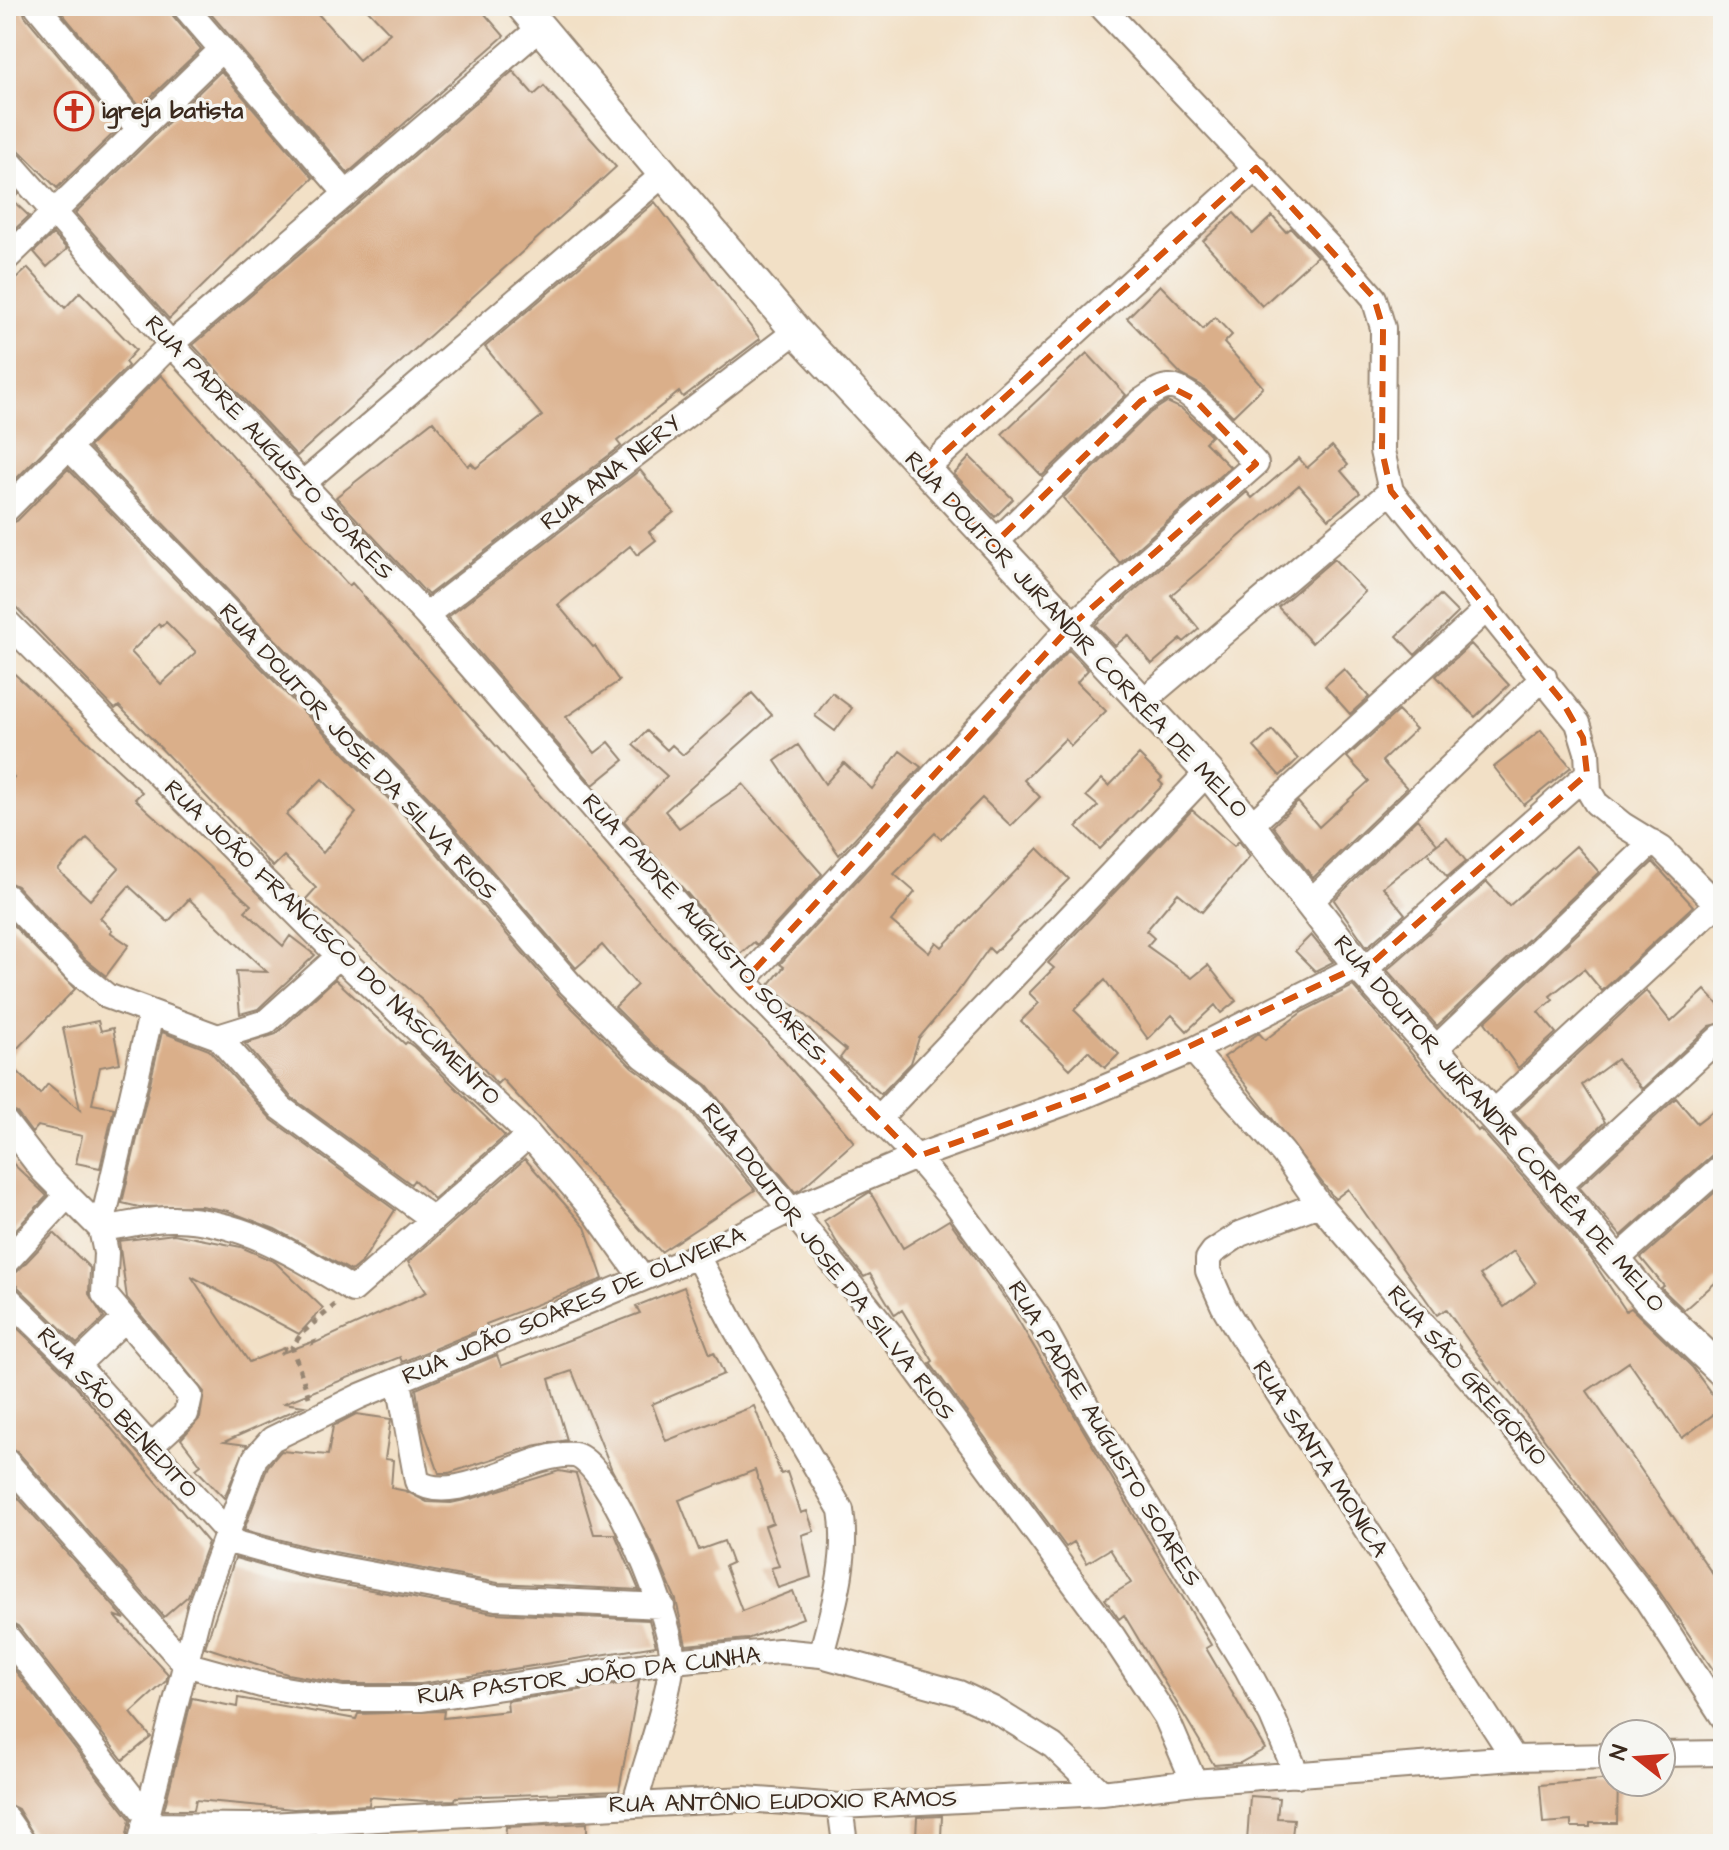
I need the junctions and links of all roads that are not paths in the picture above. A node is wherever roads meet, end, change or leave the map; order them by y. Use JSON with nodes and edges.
{"nodes":[{"id":1,"x":37,"y":6,"type":"edge"},
{"id":2,"x":184,"y":6,"type":"edge"},
{"id":3,"x":1101,"y":6,"type":"edge"},
{"id":4,"x":532,"y":16,"type":"edge"},
{"id":5,"x":222,"y":49,"type":"junction"},
{"id":6,"x":139,"y":129,"type":"junction"},
{"id":7,"x":6,"y":158,"type":"edge"},
{"id":8,"x":1256,"y":168,"type":"junction"},
{"id":9,"x":665,"y":173,"type":"junction"},
{"id":10,"x":345,"y":192,"type":"junction"},
{"id":11,"x":54,"y":211,"type":"junction"},
{"id":12,"x":6,"y":259,"type":"edge"},
{"id":13,"x":796,"y":331,"type":"junction"},
{"id":14,"x":171,"y":344,"type":"junction"},
{"id":15,"x":68,"y":447,"type":"junction"},
{"id":16,"x":924,"y":471,"type":"junction"},
{"id":17,"x":301,"y":485,"type":"junction"},
{"id":18,"x":1391,"y":491,"type":"junction"},
{"id":19,"x":6,"y":510,"type":"edge"},
{"id":20,"x":994,"y":544,"type":"junction"},
{"id":21,"x":1488,"y":608,"type":"junction"},
{"id":22,"x":426,"y":615,"type":"junction"},
{"id":23,"x":6,"y":621,"type":"edge"},
{"id":24,"x":1072,"y":625,"type":"junction"},
{"id":25,"x":1544,"y":677,"type":"junction"},
{"id":26,"x":1142,"y":702,"type":"junction"},
{"id":27,"x":1208,"y":772,"type":"junction"},
{"id":28,"x":1587,"y":774,"type":"junction"},
{"id":29,"x":1251,"y":825,"type":"junction"},
{"id":30,"x":1652,"y":842,"type":"junction"},
{"id":31,"x":6,"y":896,"type":"edge"},
{"id":32,"x":1311,"y":901,"type":"junction"},
{"id":33,"x":1720,"y":907,"type":"edge"},
{"id":34,"x":339,"y":956,"type":"junction"},
{"id":35,"x":1361,"y":968,"type":"junction"},
{"id":36,"x":744,"y":981,"type":"junction"},
{"id":37,"x":151,"y":1014,"type":"junction"},
{"id":38,"x":218,"y":1037,"type":"junction"},
{"id":39,"x":1720,"y":1037,"type":"dead end"},
{"id":40,"x":1436,"y":1048,"type":"junction"},
{"id":41,"x":1193,"y":1050,"type":"junction"},
{"id":42,"x":1492,"y":1113,"type":"junction"},
{"id":43,"x":878,"y":1119,"type":"junction"},
{"id":44,"x":6,"y":1123,"type":"edge"},
{"id":45,"x":529,"y":1135,"type":"junction"},
{"id":46,"x":916,"y":1157,"type":"junction"},
{"id":47,"x":1723,"y":1165,"type":"edge"},
{"id":48,"x":1556,"y":1188,"type":"junction"},
{"id":49,"x":67,"y":1196,"type":"junction"},
{"id":50,"x":1319,"y":1204,"type":"junction"},
{"id":51,"x":790,"y":1210,"type":"junction"},
{"id":52,"x":433,"y":1219,"type":"junction"},
{"id":53,"x":101,"y":1229,"type":"junction"},
{"id":54,"x":697,"y":1256,"type":"junction"},
{"id":55,"x":1615,"y":1261,"type":"junction"},
{"id":56,"x":6,"y":1262,"type":"edge"},
{"id":57,"x":642,"y":1278,"type":"junction"},
{"id":58,"x":6,"y":1296,"type":"edge"},
{"id":59,"x":125,"y":1319,"type":"junction"},
{"id":60,"x":77,"y":1365,"type":"junction"},
{"id":61,"x":1723,"y":1372,"type":"edge"},
{"id":62,"x":399,"y":1382,"type":"junction"},
{"id":63,"x":151,"y":1446,"type":"junction"},
{"id":64,"x":6,"y":1461,"type":"edge"},
{"id":65,"x":226,"y":1536,"type":"junction"},
{"id":66,"x":662,"y":1606,"type":"junction"},
{"id":67,"x":6,"y":1635,"type":"edge"},
{"id":68,"x":821,"y":1655,"type":"junction"},
{"id":69,"x":673,"y":1661,"type":"junction"},
{"id":70,"x":185,"y":1664,"type":"junction"},
{"id":71,"x":1723,"y":1717,"type":"edge"},
{"id":72,"x":1723,"y":1753,"type":"edge"},
{"id":73,"x":1677,"y":1754,"type":"edge"},
{"id":74,"x":1597,"y":1756,"type":"edge"},
{"id":75,"x":1514,"y":1758,"type":"junction"},
{"id":76,"x":1297,"y":1775,"type":"junction"},
{"id":77,"x":1194,"y":1782,"type":"junction"},
{"id":78,"x":1102,"y":1793,"type":"junction"},
{"id":79,"x":635,"y":1803,"type":"junction"},
{"id":80,"x":840,"y":1806,"type":"junction"},
{"id":81,"x":6,"y":1818,"type":"edge"},
{"id":82,"x":143,"y":1828,"type":"edge"},
{"id":83,"x":251,"y":1835,"type":"edge"},
{"id":84,"x":24,"y":1844,"type":"edge"},
{"id":85,"x":845,"y":1844,"type":"edge"}],
"edges":[{"from":1,"to":6,"type":"street"},
{"from":2,"to":5,"type":"street"},
{"from":3,"to":8,"type":"street"},
{"from":4,"to":9,"type":"street","name":"RUA DOUTOR JURANDIR CORRÊA DE MELO"},
{"from":4,"to":10,"type":"street"},
{"from":5,"to":6,"type":"street"},
{"from":5,"to":10,"type":"street"},
{"from":6,"to":11,"type":"street"},
{"from":7,"to":11,"type":"street","name":"RUA PADRE AUGUSTO SOARES"},
{"from":8,"to":16,"type":"street"},
{"from":8,"to":18,"type":"street"},
{"from":9,"to":13,"type":"street","name":"RUA DOUTOR JURANDIR CORRÊA DE MELO"},
{"from":9,"to":17,"type":"street"},
{"from":10,"to":14,"type":"street"},
{"from":11,"to":12,"type":"street"},
{"from":11,"to":14,"type":"street","name":"RUA PADRE AUGUSTO SOARES"},
{"from":13,"to":16,"type":"street","name":"RUA DOUTOR JURANDIR CORRÊA DE MELO"},
{"from":13,"to":22,"type":"street","name":"RUA ANA NERY"},
{"from":14,"to":15,"type":"street"},
{"from":14,"to":17,"type":"street","name":"RUA PADRE AUGUSTO SOARES"},
{"from":15,"to":19,"type":"street"},
{"from":15,"to":51,"type":"street","name":"RUA DOUTOR JOSE DA SILVA RIOS"},
{"from":16,"to":20,"type":"street","name":"RUA DOUTOR JURANDIR CORRÊA DE MELO"},
{"from":17,"to":22,"type":"street","name":"RUA PADRE AUGUSTO SOARES"},
{"from":18,"to":21,"type":"street"},
{"from":18,"to":26,"type":"street"},
{"from":20,"to":24,"type":"street","name":"RUA DOUTOR JURANDIR CORRÊA DE MELO"},
{"from":20,"to":24,"type":"street"},
{"from":21,"to":25,"type":"street"},
{"from":21,"to":29,"type":"street"},
{"from":22,"to":36,"type":"street","name":"RUA PADRE AUGUSTO SOARES"},
{"from":23,"to":34,"type":"street","name":"RUA JOÃO FRANCISCO DO NASCIMENTO"},
{"from":24,"to":26,"type":"street","name":"RUA DOUTOR JURANDIR CORRÊA DE MELO"},
{"from":24,"to":36,"type":"street"},
{"from":25,"to":28,"type":"street"},
{"from":25,"to":32,"type":"street"},
{"from":26,"to":27,"type":"street","name":"RUA DOUTOR JURANDIR CORRÊA DE MELO"},
{"from":27,"to":29,"type":"street","name":"RUA DOUTOR JURANDIR CORRÊA DE MELO"},
{"from":27,"to":43,"type":"street"},
{"from":28,"to":30,"type":"street"},
{"from":28,"to":35,"type":"street","name":"RUA JOÃO SOARES DE OLIVEIRA"},
{"from":29,"to":32,"type":"street","name":"RUA DOUTOR JURANDIR CORRÊA DE MELO"},
{"from":30,"to":33,"type":"street"},
{"from":30,"to":40,"type":"street"},
{"from":31,"to":37,"type":"street"},
{"from":32,"to":35,"type":"street","name":"RUA DOUTOR JURANDIR CORRÊA DE MELO"},
{"from":33,"to":42,"type":"street"},
{"from":34,"to":38,"type":"street"},
{"from":34,"to":45,"type":"street","name":"RUA JOÃO FRANCISCO DO NASCIMENTO"},
{"from":35,"to":40,"type":"street","name":"RUA DOUTOR JURANDIR CORRÊA DE MELO"},
{"from":35,"to":41,"type":"street","name":"RUA JOÃO SOARES DE OLIVEIRA"},
{"from":36,"to":43,"type":"street","name":"RUA PADRE AUGUSTO SOARES"},
{"from":37,"to":38,"type":"street"},
{"from":37,"to":53,"type":"street"},
{"from":38,"to":52,"type":"street"},
{"from":39,"to":48,"type":"street"},
{"from":40,"to":42,"type":"street","name":"RUA DOUTOR JURANDIR CORRÊA DE MELO"},
{"from":41,"to":46,"type":"street","name":"RUA JOÃO SOARES DE OLIVEIRA"},
{"from":41,"to":50,"type":"street","name":"RUA SÃO GREGÓRIO"},
{"from":42,"to":48,"type":"street","name":"RUA DOUTOR JURANDIR CORRÊA DE MELO"},
{"from":43,"to":46,"type":"street","name":"RUA PADRE AUGUSTO SOARES"},
{"from":44,"to":49,"type":"street"},
{"from":45,"to":52,"type":"street"},
{"from":45,"to":57,"type":"street","name":"RUA JOÃO FRANCISCO DO NASCIMENTO"},
{"from":46,"to":51,"type":"street","name":"RUA JOÃO SOARES DE OLIVEIRA"},
{"from":46,"to":76,"type":"street","name":"RUA PADRE AUGUSTO SOARES"},
{"from":47,"to":55,"type":"street"},
{"from":48,"to":55,"type":"street","name":"RUA DOUTOR JURANDIR CORRÊA DE MELO"},
{"from":49,"to":53,"type":"street"},
{"from":49,"to":56,"type":"street"},
{"from":50,"to":71,"type":"street","name":"RUA SÃO GREGÓRIO"},
{"from":50,"to":75,"type":"street","name":"RUA SANTA MONICA"},
{"from":51,"to":54,"type":"street","name":"RUA JOÃO SOARES DE OLIVEIRA"},
{"from":51,"to":77,"type":"street","name":"RUA DOUTOR JOSE DA SILVA RIOS"},
{"from":52,"to":53,"type":"street"},
{"from":53,"to":59,"type":"street"},
{"from":54,"to":57,"type":"street","name":"RUA JOÃO SOARES DE OLIVEIRA"},
{"from":54,"to":68,"type":"street"},
{"from":55,"to":61,"type":"street","name":"RUA DOUTOR JURANDIR CORRÊA DE MELO"},
{"from":57,"to":62,"type":"street","name":"RUA JOÃO SOARES DE OLIVEIRA"},
{"from":58,"to":60,"type":"street","name":"RUA SÃO BENEDITO"},
{"from":59,"to":60,"type":"street"},
{"from":59,"to":63,"type":"street"},
{"from":60,"to":63,"type":"street","name":"RUA SÃO BENEDITO"},
{"from":62,"to":65,"type":"street","name":"RUA JOÃO SOARES DE OLIVEIRA"},
{"from":62,"to":66,"type":"street"},
{"from":63,"to":65,"type":"street","name":"RUA SÃO BENEDITO"},
{"from":64,"to":70,"type":"street"},
{"from":65,"to":66,"type":"street"},
{"from":65,"to":70,"type":"street","name":"RUA JOÃO SOARES DE OLIVEIRA"},
{"from":66,"to":69,"type":"street"},
{"from":67,"to":82,"type":"street"},
{"from":68,"to":69,"type":"street","name":"RUA PASTOR JOÃO DA CUNHA"},
{"from":68,"to":78,"type":"street","name":"RUA PASTOR JOÃO DA CUNHA"},
{"from":69,"to":70,"type":"street","name":"RUA PASTOR JOÃO DA CUNHA"},
{"from":69,"to":79,"type":"street"},
{"from":70,"to":82,"type":"street","name":"RUA JOÃO SOARES DE OLIVEIRA"},
{"from":72,"to":73,"type":"street"},
{"from":74,"to":75,"type":"street","name":"RUA ANTÔNIO EUDOXIO RAMOS"},
{"from":75,"to":76,"type":"street","name":"RUA ANTÔNIO EUDOXIO RAMOS"},
{"from":76,"to":77,"type":"street","name":"RUA ANTÔNIO EUDOXIO RAMOS"},
{"from":77,"to":78,"type":"street","name":"RUA ANTÔNIO EUDOXIO RAMOS"},
{"from":78,"to":80,"type":"street","name":"RUA ANTÔNIO EUDOXIO RAMOS"},
{"from":79,"to":80,"type":"street","name":"RUA ANTÔNIO EUDOXIO RAMOS"},
{"from":79,"to":83,"type":"street","name":"RUA ANTÔNIO EUDOXIO RAMOS"},
{"from":80,"to":85,"type":"street"},
{"from":81,"to":84,"type":"street"},
{"from":82,"to":83,"type":"street","name":"RUA ANTÔNIO EUDOXIO RAMOS"}]}
